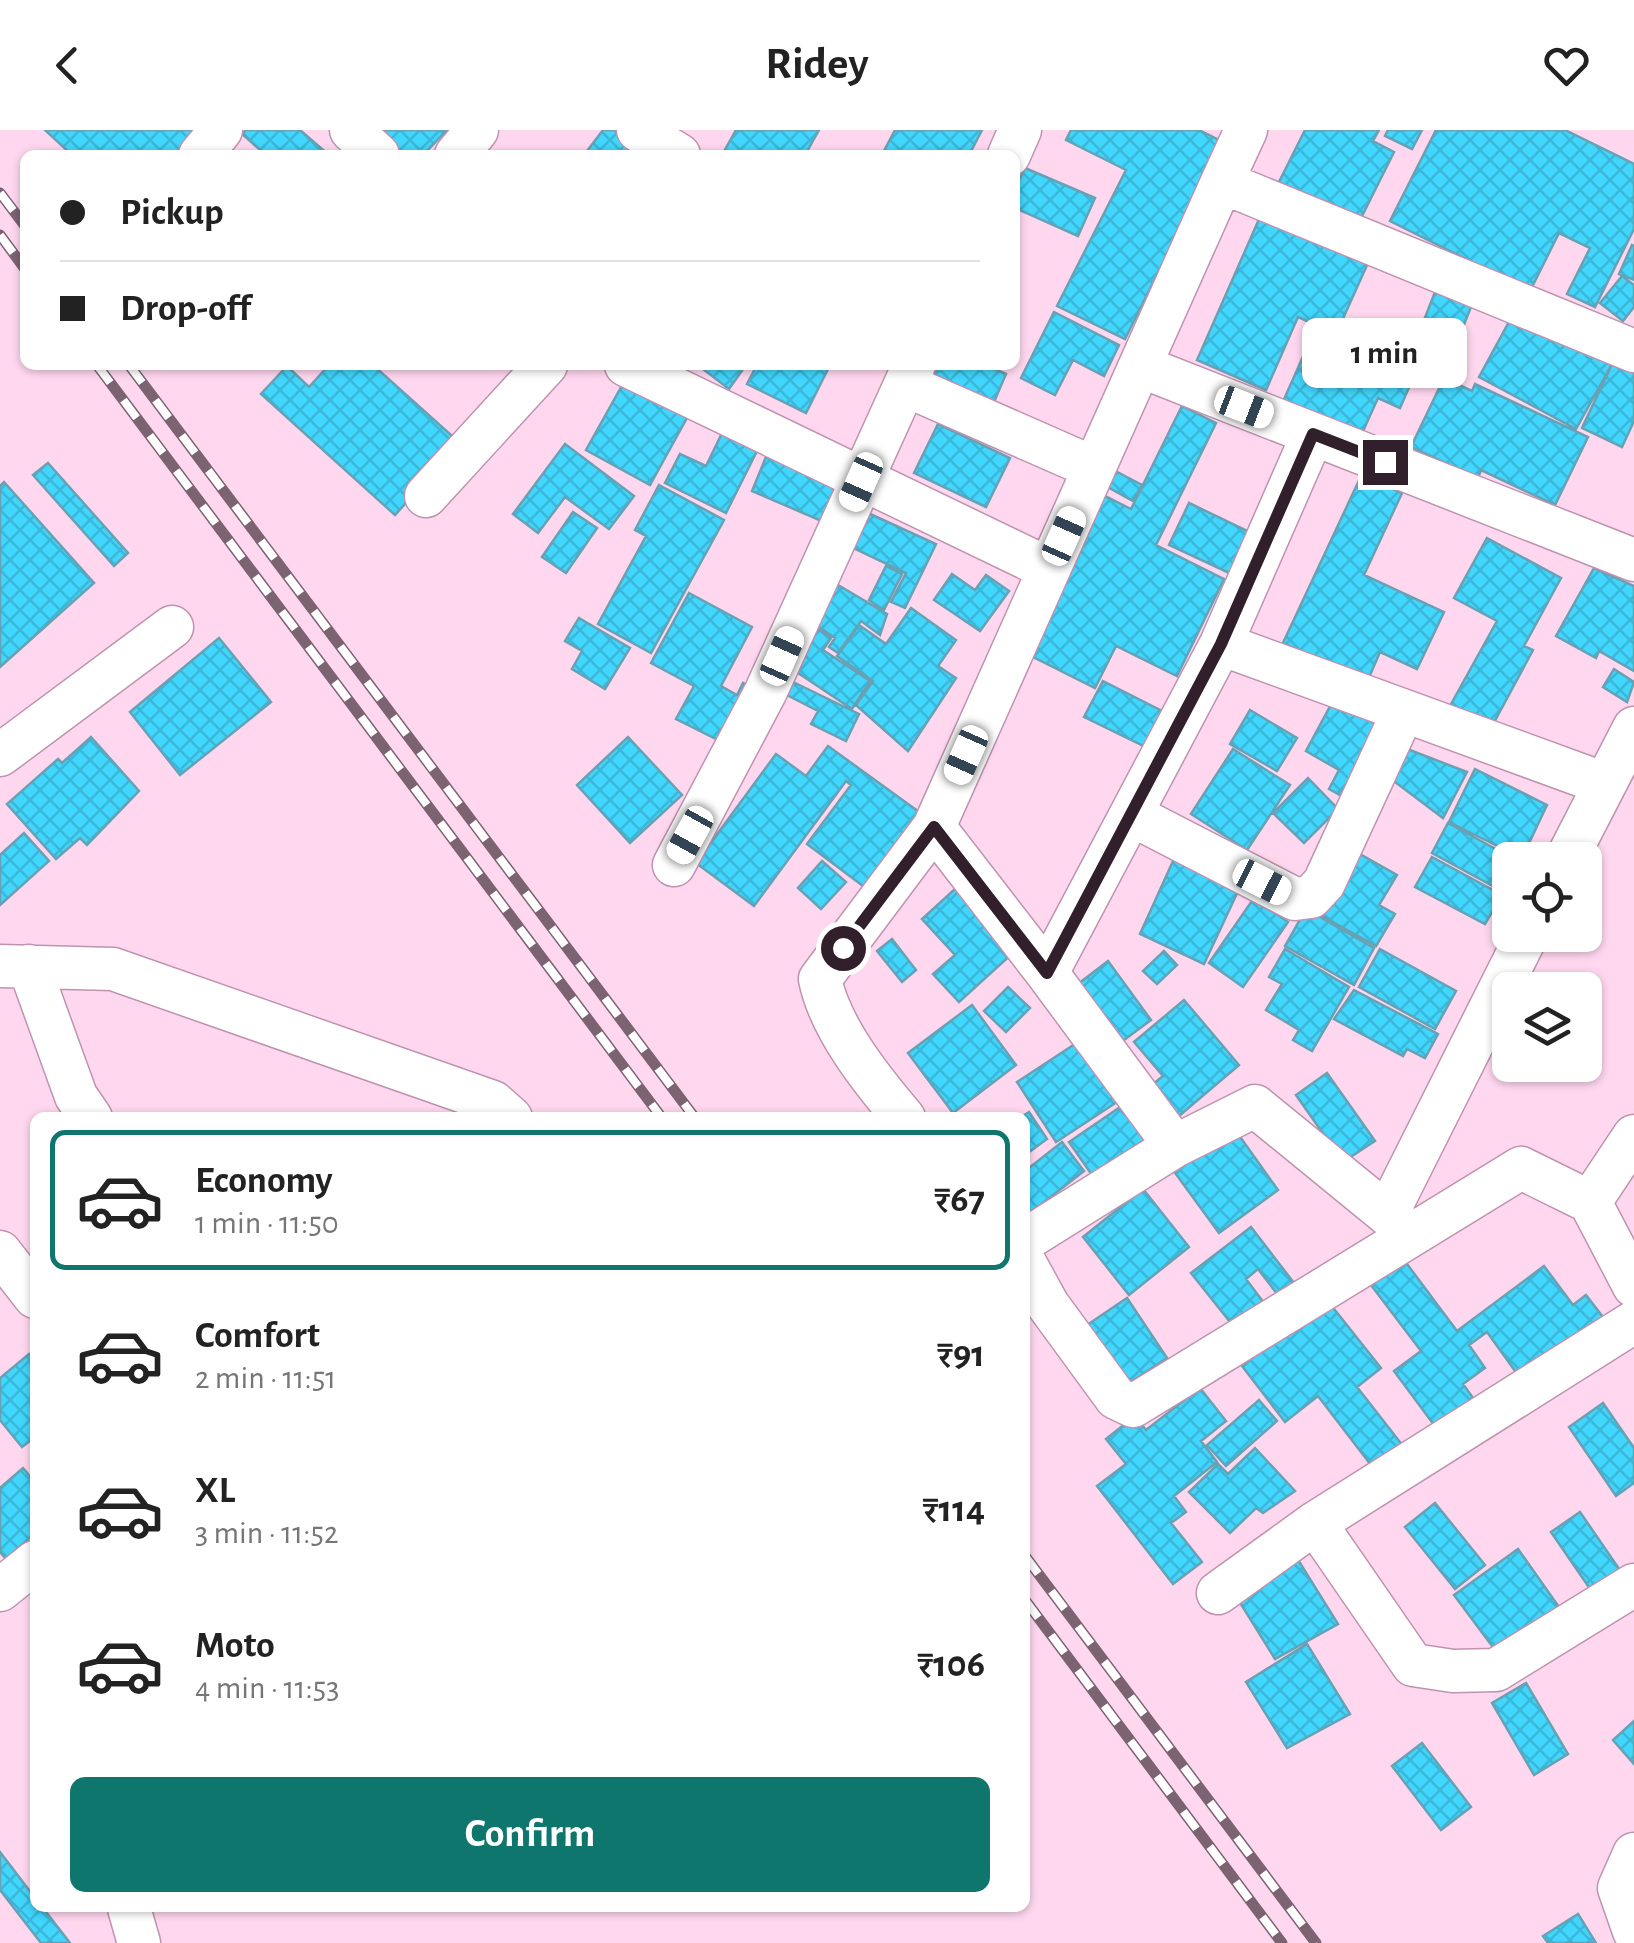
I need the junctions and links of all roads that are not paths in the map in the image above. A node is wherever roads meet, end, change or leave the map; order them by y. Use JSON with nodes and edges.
{"nodes":[{"id":1,"x":221,"y":130,"type":"edge"},
{"id":2,"x":351,"y":130,"type":"edge"},
{"id":3,"x":478,"y":130,"type":"edge"},
{"id":4,"x":638,"y":130,"type":"edge"},
{"id":5,"x":1246,"y":130,"type":"edge"},
{"id":6,"x":204,"y":150,"type":"edge"},
{"id":7,"x":373,"y":150,"type":"edge"},
{"id":8,"x":460,"y":150,"type":"edge"},
{"id":9,"x":671,"y":150,"type":"edge"},
{"id":10,"x":1222,"y":182,"type":"junction"},
{"id":11,"x":1634,"y":351,"type":"edge"},
{"id":12,"x":1140,"y":366,"type":"junction"},
{"id":13,"x":541,"y":370,"type":"edge"},
{"id":14,"x":636,"y":370,"type":"edge"},
{"id":15,"x":910,"y":375,"type":"edge"},
{"id":16,"x":1313,"y":434,"type":"junction"},
{"id":17,"x":1094,"y":468,"type":"junction"},
{"id":18,"x":861,"y":482,"type":"junction"},
{"id":19,"x":426,"y":496,"type":"dead end"},
{"id":20,"x":1634,"y":560,"type":"edge"},
{"id":21,"x":1049,"y":569,"type":"junction"},
{"id":22,"x":172,"y":627,"type":"dead end"},
{"id":23,"x":1221,"y":644,"type":"junction"},
{"id":24,"x":1402,"y":712,"type":"junction"},
{"id":25,"x":1634,"y":728,"type":"edge"},
{"id":26,"x":2,"y":749,"type":"edge"},
{"id":27,"x":1605,"y":784,"type":"junction"},
{"id":28,"x":1132,"y":815,"type":"junction"},
{"id":29,"x":934,"y":827,"type":"junction"},
{"id":30,"x":1575,"y":842,"type":"edge"},
{"id":31,"x":674,"y":864,"type":"dead end"},
{"id":32,"x":1519,"y":952,"type":"edge"},
{"id":33,"x":14,"y":966,"type":"edge"},
{"id":34,"x":1047,"y":973,"type":"junction"},
{"id":35,"x":454,"y":1104,"type":"edge"},
{"id":36,"x":87,"y":1112,"type":"edge"},
{"id":37,"x":504,"y":1112,"type":"edge"},
{"id":38,"x":900,"y":1112,"type":"edge"},
{"id":39,"x":1634,"y":1136,"type":"edge"},
{"id":40,"x":1175,"y":1146,"type":"junction"},
{"id":41,"x":1590,"y":1202,"type":"junction"},
{"id":42,"x":1399,"y":1224,"type":"junction"},
{"id":43,"x":1030,"y":1237,"type":"edge"},
{"id":44,"x":0,"y":1252,"type":"edge"},
{"id":45,"x":1030,"y":1273,"type":"edge"},
{"id":46,"x":1634,"y":1286,"type":"edge"},
{"id":47,"x":30,"y":1291,"type":"edge"},
{"id":48,"x":1634,"y":1322,"type":"edge"},
{"id":49,"x":1315,"y":1524,"type":"junction"},
{"id":50,"x":30,"y":1566,"type":"edge"},
{"id":51,"x":1634,"y":1585,"type":"edge"},
{"id":52,"x":0,"y":1590,"type":"edge"},
{"id":53,"x":1218,"y":1593,"type":"dead end"},
{"id":54,"x":1634,"y":1854,"type":"edge"},
{"id":55,"x":130,"y":1912,"type":"edge"},
{"id":56,"x":1634,"y":1931,"type":"edge"},
{"id":57,"x":139,"y":1943,"type":"edge"}],
"edges":[{"from":1,"to":6,"type":"street"},
{"from":2,"to":7,"type":"street"},
{"from":3,"to":8,"type":"street"},
{"from":4,"to":9,"type":"street"},
{"from":5,"to":10,"type":"street"},
{"from":10,"to":11,"type":"street"},
{"from":10,"to":12,"type":"street"},
{"from":12,"to":16,"type":"street"},
{"from":12,"to":17,"type":"street"},
{"from":13,"to":19,"type":"street"},
{"from":14,"to":18,"type":"street"},
{"from":15,"to":17,"type":"street"},
{"from":15,"to":18,"type":"street"},
{"from":16,"to":20,"type":"street"},
{"from":16,"to":23,"type":"street"},
{"from":17,"to":21,"type":"street"},
{"from":18,"to":21,"type":"street"},
{"from":18,"to":31,"type":"street"},
{"from":21,"to":29,"type":"street"},
{"from":22,"to":26,"type":"street"},
{"from":23,"to":24,"type":"street"},
{"from":23,"to":28,"type":"street"},
{"from":24,"to":27,"type":"street"},
{"from":24,"to":28,"type":"street"},
{"from":25,"to":27,"type":"street"},
{"from":27,"to":30,"type":"street"},
{"from":28,"to":34,"type":"street"},
{"from":29,"to":34,"type":"street"},
{"from":29,"to":38,"type":"street"},
{"from":32,"to":42,"type":"street"},
{"from":33,"to":35,"type":"street"},
{"from":33,"to":36,"type":"street"},
{"from":34,"to":40,"type":"street"},
{"from":35,"to":37,"type":"street"},
{"from":39,"to":41,"type":"street"},
{"from":40,"to":42,"type":"street"},
{"from":40,"to":43,"type":"street"},
{"from":41,"to":42,"type":"street"},
{"from":41,"to":46,"type":"street"},
{"from":42,"to":45,"type":"street"},
{"from":44,"to":47,"type":"street"},
{"from":48,"to":49,"type":"street"},
{"from":49,"to":51,"type":"street"},
{"from":49,"to":53,"type":"street"},
{"from":50,"to":52,"type":"street"},
{"from":54,"to":56,"type":"street"},
{"from":55,"to":57,"type":"street"}]}
